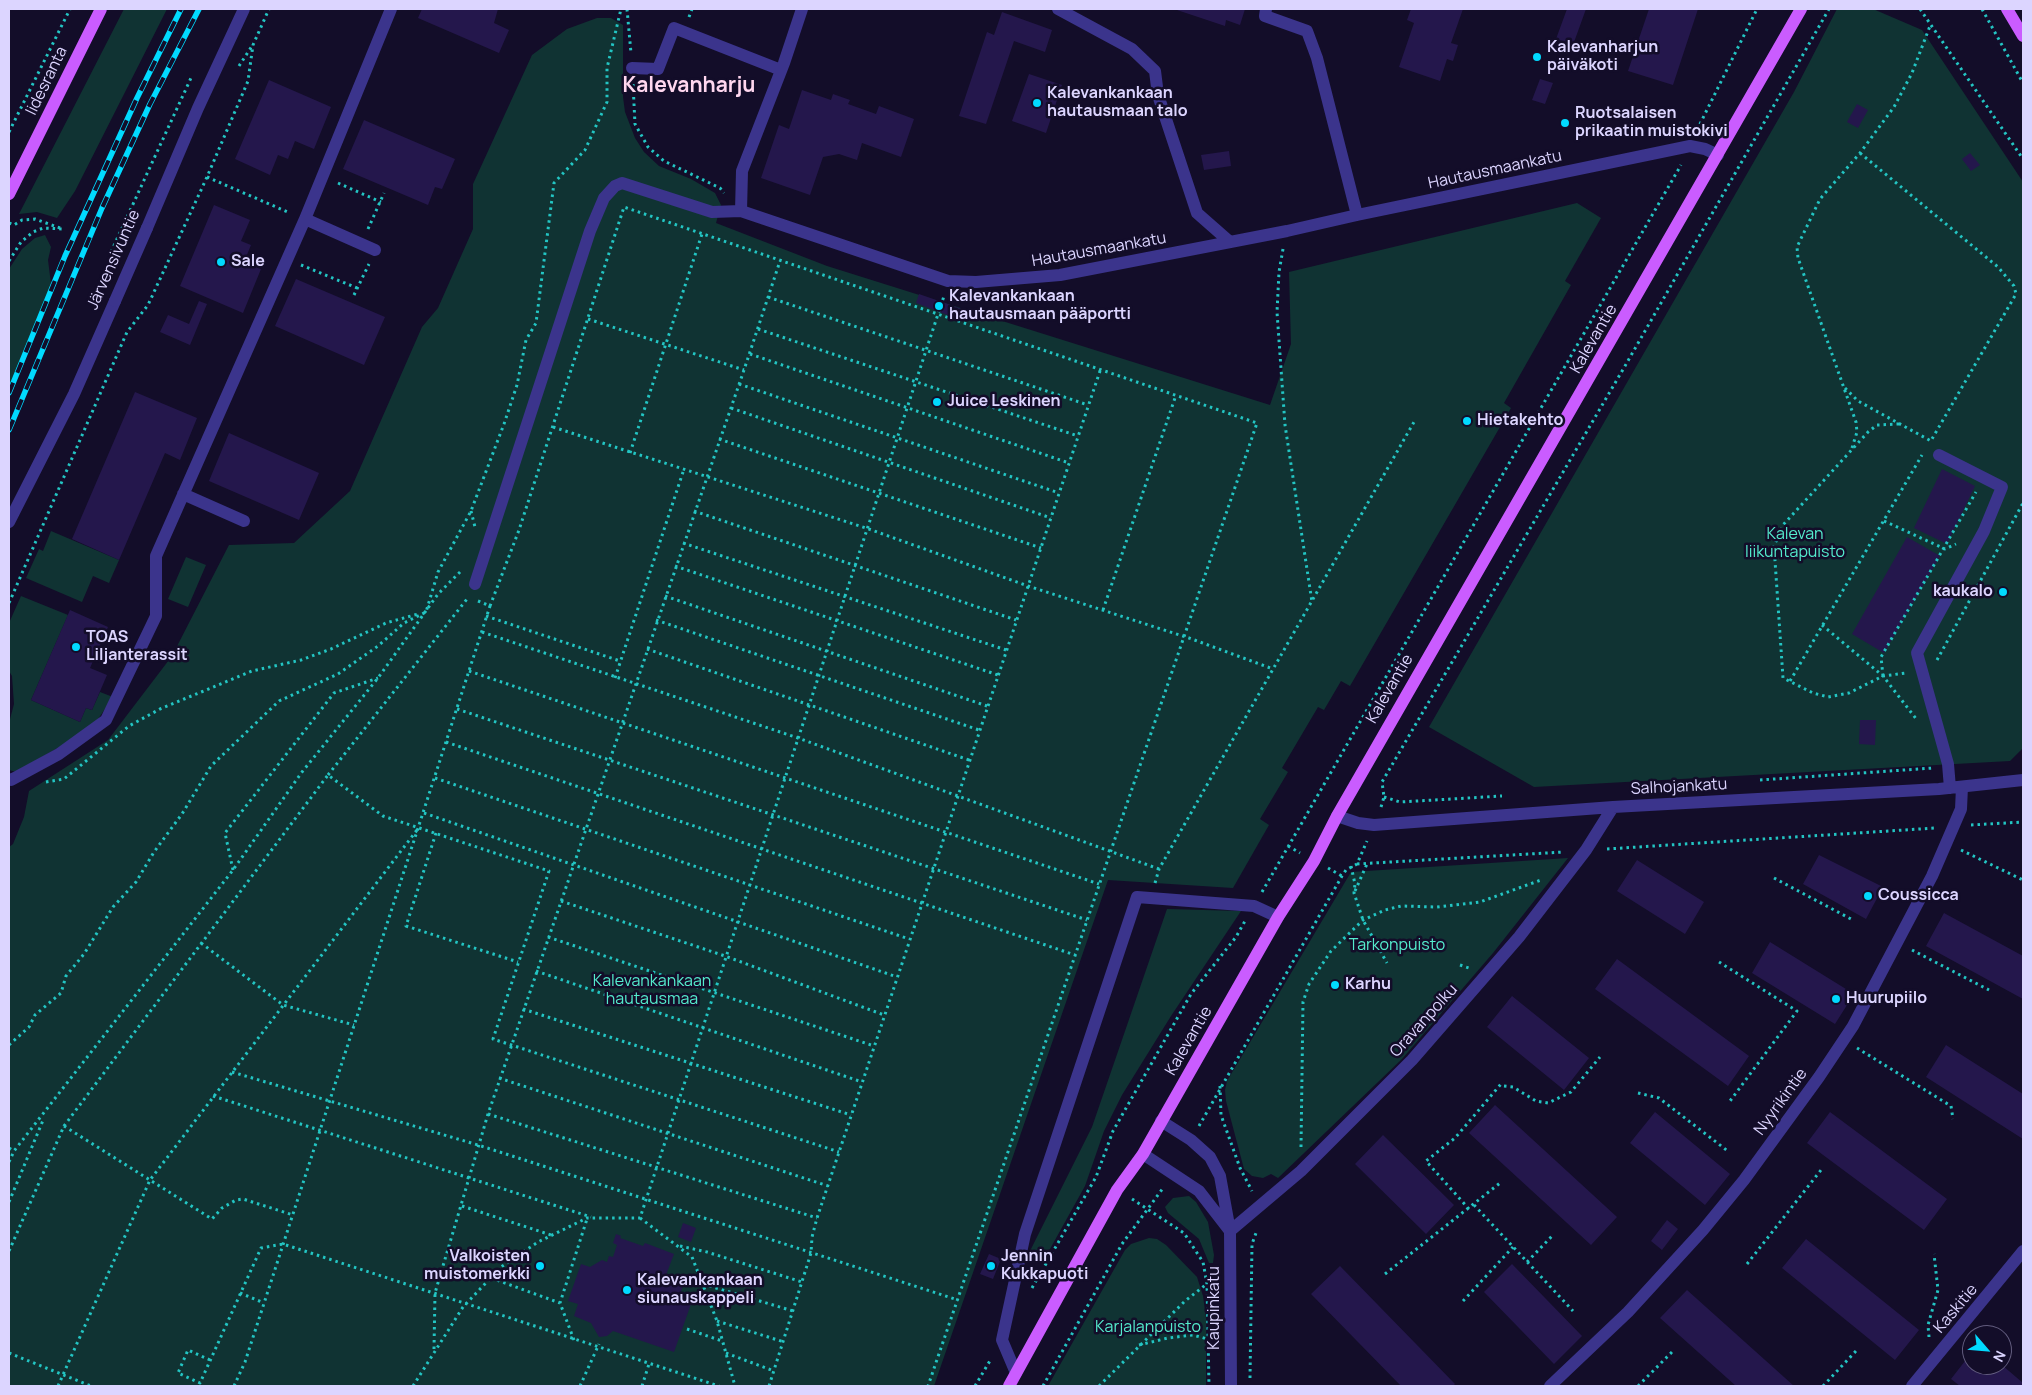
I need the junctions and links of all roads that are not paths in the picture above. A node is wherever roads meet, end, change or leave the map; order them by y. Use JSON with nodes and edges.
{"nodes":[{"id":1,"x":101,"y":9,"type":"edge"},
{"id":2,"x":244,"y":9,"type":"edge"},
{"id":3,"x":391,"y":9,"type":"edge"},
{"id":4,"x":802,"y":9,"type":"edge"},
{"id":5,"x":1058,"y":9,"type":"edge"},
{"id":6,"x":1266,"y":9,"type":"edge"},
{"id":7,"x":1801,"y":9,"type":"edge"},
{"id":8,"x":2007,"y":9,"type":"edge"},
{"id":9,"x":2023,"y":36,"type":"edge"},
{"id":10,"x":632,"y":68,"type":"road end"},
{"id":11,"x":781,"y":70,"type":"junction"},
{"id":12,"x":1718,"y":155,"type":"junction"},
{"id":13,"x":9,"y":194,"type":"edge"},
{"id":14,"x":741,"y":212,"type":"junction"},
{"id":15,"x":1357,"y":215,"type":"junction"},
{"id":16,"x":305,"y":219,"type":"junction"},
{"id":17,"x":1230,"y":242,"type":"junction"},
{"id":18,"x":375,"y":250,"type":"road end"},
{"id":19,"x":1939,"y":455,"type":"dead end"},
{"id":20,"x":183,"y":494,"type":"junction"},
{"id":21,"x":244,"y":521,"type":"dead end"},
{"id":22,"x":9,"y":522,"type":"edge"},
{"id":23,"x":475,"y":584,"type":"dead end"},
{"id":24,"x":9,"y":779,"type":"edge"},
{"id":25,"x":2023,"y":780,"type":"edge"},
{"id":26,"x":1956,"y":788,"type":"junction"},
{"id":27,"x":1612,"y":807,"type":"junction"},
{"id":28,"x":1337,"y":816,"type":"junction"},
{"id":29,"x":1278,"y":918,"type":"junction"},
{"id":30,"x":1161,"y":1121,"type":"junction"},
{"id":31,"x":1143,"y":1154,"type":"junction"},
{"id":32,"x":1230,"y":1231,"type":"junction"},
{"id":33,"x":2023,"y":1252,"type":"edge"},
{"id":34,"x":1016,"y":1373,"type":"junction"},
{"id":35,"x":1009,"y":1386,"type":"edge"},
{"id":36,"x":1231,"y":1386,"type":"edge"},
{"id":37,"x":1550,"y":1386,"type":"edge"},
{"id":38,"x":1912,"y":1386,"type":"edge"}],
"edges":[{"from":1,"to":13,"type":"main road","name":"Iidesranta"},
{"from":2,"to":22,"type":"street","name":"Järvensivuntie","bridge":true},
{"from":3,"to":16,"type":"street"},
{"from":4,"to":11,"type":"street"},
{"from":5,"to":17,"type":"street"},
{"from":6,"to":15,"type":"street"},
{"from":7,"to":12,"type":"main road","name":"Kalevantie"},
{"from":8,"to":9,"type":"main road"},
{"from":10,"to":11,"type":"street"},
{"from":11,"to":14,"type":"street"},
{"from":12,"to":15,"type":"street","name":"Hautausmaankatu"},
{"from":12,"to":28,"type":"main road","name":"Kalevantie"},
{"from":14,"to":17,"type":"street","name":"Hautausmaankatu"},
{"from":14,"to":23,"type":"street","name":"Hautausmaankatu"},
{"from":15,"to":17,"type":"street","name":"Hautausmaankatu"},
{"from":16,"to":18,"type":"street"},
{"from":16,"to":20,"type":"street"},
{"from":19,"to":26,"type":"street","name":"Nyyrikintie"},
{"from":20,"to":21,"type":"street"},
{"from":20,"to":24,"type":"street"},
{"from":25,"to":26,"type":"street","name":"Salhojankatu"},
{"from":26,"to":27,"type":"street","name":"Salhojankatu"},
{"from":26,"to":37,"type":"street","name":"Nyyrikintie"},
{"from":27,"to":28,"type":"street","name":"Salhojankatu"},
{"from":27,"to":32,"type":"street","name":"Oravanpolku"},
{"from":28,"to":29,"type":"main road","name":"Kalevantie"},
{"from":29,"to":30,"type":"main road","name":"Kalevantie"},
{"from":29,"to":34,"type":"street"},
{"from":30,"to":31,"type":"main road","name":"Kalevantie"},
{"from":30,"to":32,"type":"street","name":"Kaupinkatu"},
{"from":31,"to":32,"type":"street"},
{"from":31,"to":34,"type":"main road","name":"Kalevantie"},
{"from":32,"to":36,"type":"street","name":"Kaupinkatu"},
{"from":33,"to":38,"type":"street","name":"Kaskitie"},
{"from":34,"to":35,"type":"main road","name":"Kalevantie"}]}
